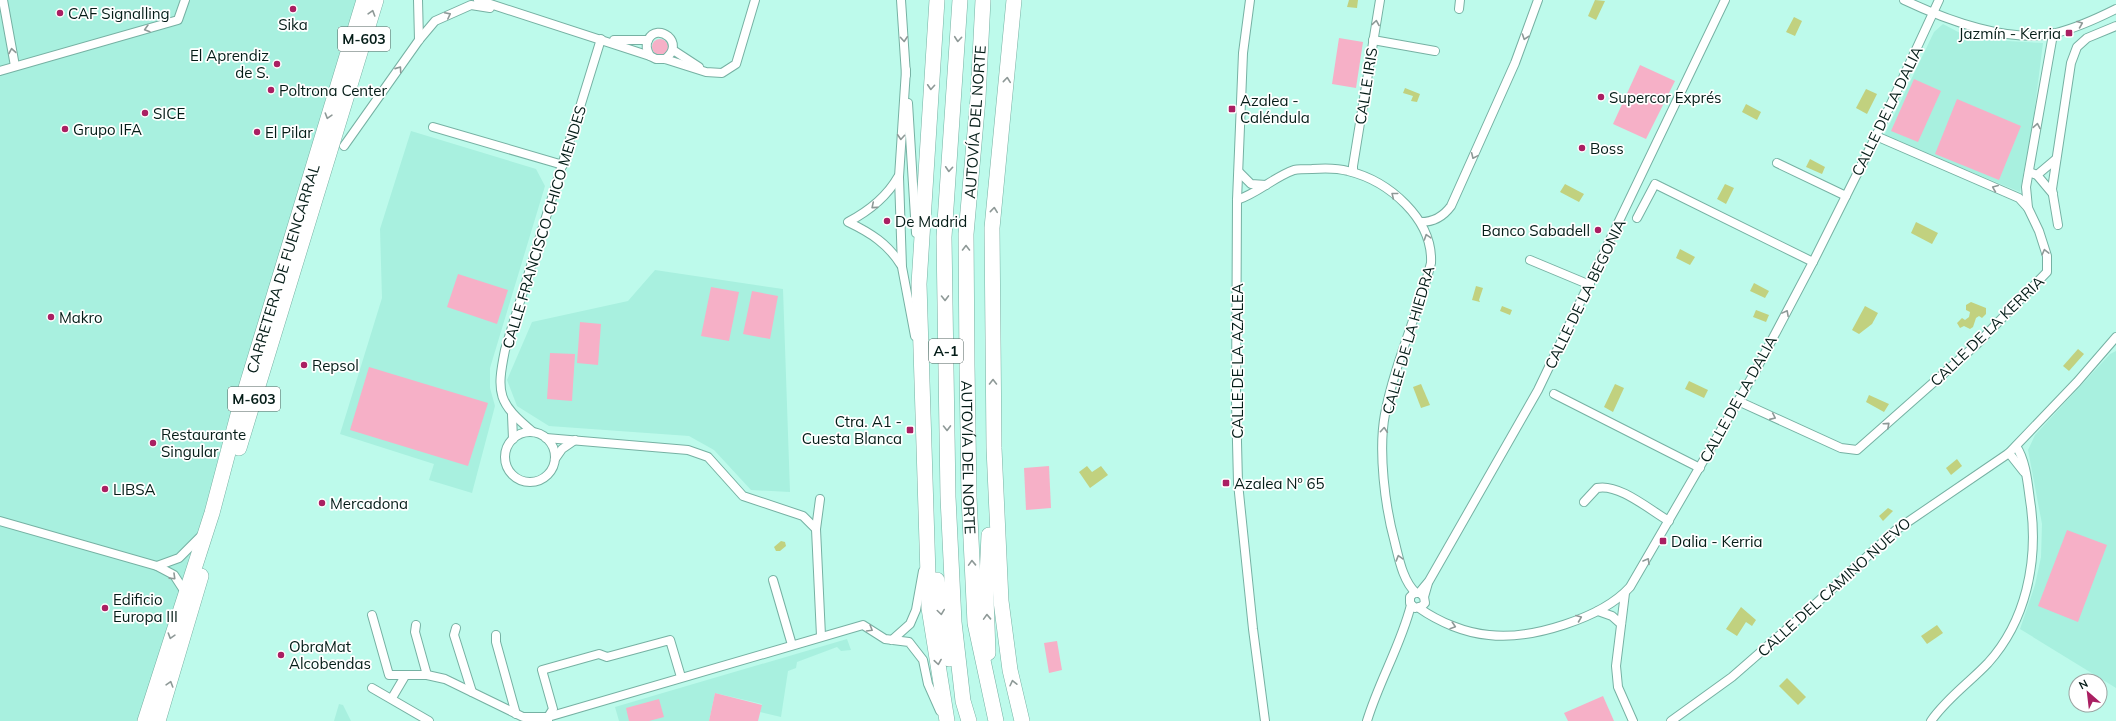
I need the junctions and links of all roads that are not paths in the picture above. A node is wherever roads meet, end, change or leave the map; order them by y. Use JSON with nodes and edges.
{"nodes":[{"id":1,"x":4,"y":0,"type":"edge"},
{"id":2,"x":185,"y":0,"type":"edge"},
{"id":3,"x":364,"y":0,"type":"edge"},
{"id":4,"x":376,"y":0,"type":"edge"},
{"id":5,"x":418,"y":0,"type":"edge"},
{"id":6,"x":478,"y":0,"type":"edge"},
{"id":7,"x":755,"y":0,"type":"edge"},
{"id":8,"x":901,"y":0,"type":"edge"},
{"id":9,"x":936,"y":0,"type":"edge"},
{"id":10,"x":960,"y":0,"type":"edge"},
{"id":11,"x":983,"y":0,"type":"edge"},
{"id":12,"x":1250,"y":0,"type":"edge"},
{"id":13,"x":1380,"y":0,"type":"edge"},
{"id":14,"x":1460,"y":0,"type":"edge"},
{"id":15,"x":1538,"y":0,"type":"edge"},
{"id":16,"x":1725,"y":0,"type":"edge"},
{"id":17,"x":1904,"y":0,"type":"edge"},
{"id":18,"x":1939,"y":0,"type":"edge"},
{"id":19,"x":1015,"y":3,"type":"edge"},
{"id":20,"x":1459,"y":9,"type":"dead end"},
{"id":21,"x":2116,"y":9,"type":"edge"},
{"id":22,"x":517,"y":13,"type":"junction"},
{"id":23,"x":1934,"y":14,"type":"junction"},
{"id":24,"x":2116,"y":26,"type":"edge"},
{"id":25,"x":2055,"y":33,"type":"junction"},
{"id":26,"x":601,"y":39,"type":"junction"},
{"id":27,"x":419,"y":40,"type":"junction"},
{"id":28,"x":648,"y":40,"type":"junction"},
{"id":29,"x":1373,"y":40,"type":"junction"},
{"id":30,"x":673,"y":50,"type":"junction"},
{"id":31,"x":1435,"y":51,"type":"dead end"},
{"id":32,"x":650,"y":56,"type":"junction"},
{"id":33,"x":665,"y":59,"type":"junction"},
{"id":34,"x":15,"y":66,"type":"junction"},
{"id":35,"x":906,"y":70,"type":"junction"},
{"id":36,"x":0,"y":71,"type":"edge"},
{"id":37,"x":706,"y":72,"type":"junction"},
{"id":38,"x":353,"y":77,"type":"junction"},
{"id":39,"x":433,"y":127,"type":"dead end"},
{"id":40,"x":1876,"y":136,"type":"junction"},
{"id":41,"x":344,"y":146,"type":"joint"},
{"id":42,"x":2056,"y":159,"type":"junction"},
{"id":43,"x":1777,"y":164,"type":"dead end"},
{"id":44,"x":563,"y":166,"type":"junction"},
{"id":45,"x":1239,"y":172,"type":"junction"},
{"id":46,"x":1353,"y":172,"type":"junction"},
{"id":47,"x":2029,"y":172,"type":"junction"},
{"id":48,"x":2037,"y":176,"type":"junction"},
{"id":49,"x":899,"y":177,"type":"junction"},
{"id":50,"x":1267,"y":185,"type":"junction"},
{"id":51,"x":2052,"y":194,"type":"junction"},
{"id":52,"x":1846,"y":196,"type":"junction"},
{"id":53,"x":1237,"y":200,"type":"junction"},
{"id":54,"x":2028,"y":208,"type":"junction"},
{"id":55,"x":1637,"y":218,"type":"dead end"},
{"id":56,"x":1421,"y":222,"type":"junction"},
{"id":57,"x":2058,"y":225,"type":"dead end"},
{"id":58,"x":1530,"y":260,"type":"dead end"},
{"id":59,"x":1813,"y":262,"type":"junction"},
{"id":60,"x":902,"y":267,"type":"junction"},
{"id":61,"x":919,"y":284,"type":"junction"},
{"id":62,"x":1590,"y":286,"type":"junction"},
{"id":63,"x":920,"y":322,"type":"junction"},
{"id":64,"x":2116,"y":337,"type":"edge"},
{"id":65,"x":922,"y":368,"type":"junction"},
{"id":66,"x":1554,"y":394,"type":"dead end"},
{"id":67,"x":1738,"y":401,"type":"junction"},
{"id":68,"x":512,"y":415,"type":"junction"},
{"id":69,"x":533,"y":432,"type":"junction"},
{"id":70,"x":546,"y":438,"type":"junction"},
{"id":71,"x":513,"y":439,"type":"junction"},
{"id":72,"x":578,"y":439,"type":"junction"},
{"id":73,"x":2016,"y":446,"type":"junction"},
{"id":74,"x":994,"y":448,"type":"junction"},
{"id":75,"x":2009,"y":453,"type":"junction"},
{"id":76,"x":555,"y":459,"type":"junction"},
{"id":77,"x":1700,"y":468,"type":"junction"},
{"id":78,"x":2024,"y":472,"type":"junction"},
{"id":79,"x":820,"y":499,"type":"dead end"},
{"id":80,"x":1584,"y":502,"type":"dead end"},
{"id":81,"x":209,"y":521,"type":"junction"},
{"id":82,"x":1670,"y":521,"type":"junction"},
{"id":83,"x":0,"y":522,"type":"edge"},
{"id":84,"x":816,"y":529,"type":"junction"},
{"id":85,"x":926,"y":554,"type":"junction"},
{"id":86,"x":157,"y":566,"type":"junction"},
{"id":87,"x":773,"y":580,"type":"dead end"},
{"id":88,"x":185,"y":592,"type":"junction"},
{"id":89,"x":1625,"y":593,"type":"junction"},
{"id":90,"x":1420,"y":594,"type":"junction"},
{"id":91,"x":1416,"y":607,"type":"junction"},
{"id":92,"x":1598,"y":611,"type":"junction"},
{"id":93,"x":372,"y":615,"type":"dead end"},
{"id":94,"x":1621,"y":624,"type":"junction"},
{"id":95,"x":416,"y":625,"type":"dead end"},
{"id":96,"x":456,"y":628,"type":"dead end"},
{"id":97,"x":496,"y":635,"type":"dead end"},
{"id":98,"x":821,"y":636,"type":"junction"},
{"id":99,"x":892,"y":640,"type":"junction"},
{"id":100,"x":792,"y":645,"type":"junction"},
{"id":101,"x":427,"y":675,"type":"junction"},
{"id":102,"x":406,"y":676,"type":"junction"},
{"id":103,"x":681,"y":677,"type":"junction"},
{"id":104,"x":372,"y":688,"type":"dead end"},
{"id":105,"x":472,"y":692,"type":"junction"},
{"id":106,"x":392,"y":698,"type":"junction"},
{"id":107,"x":989,"y":698,"type":"junction"},
{"id":108,"x":963,"y":701,"type":"junction"},
{"id":109,"x":519,"y":717,"type":"edge"},
{"id":110,"x":548,"y":719,"type":"edge"},
{"id":111,"x":145,"y":721,"type":"edge"},
{"id":112,"x":158,"y":721,"type":"edge"},
{"id":113,"x":429,"y":721,"type":"edge"},
{"id":114,"x":946,"y":721,"type":"edge"},
{"id":115,"x":969,"y":721,"type":"edge"},
{"id":116,"x":996,"y":721,"type":"edge"},
{"id":117,"x":1022,"y":721,"type":"edge"},
{"id":118,"x":1265,"y":721,"type":"edge"},
{"id":119,"x":1367,"y":721,"type":"edge"},
{"id":120,"x":1633,"y":721,"type":"edge"},
{"id":121,"x":1671,"y":721,"type":"edge"},
{"id":122,"x":1931,"y":721,"type":"edge"}],
"edges":[{"from":34,"to":1,"type":"street","one_way":true},
{"from":2,"to":34,"type":"street","one_way":true},
{"from":3,"to":81,"type":"highway","name":"CARRETERA DE FUENCARRAL","number":"M-603","one_way":true},
{"from":38,"to":4,"type":"highway","name":"CARRETERA DE FUENCARRAL","number":"M-603","one_way":true},
{"from":5,"to":27,"type":"street"},
{"from":6,"to":22,"type":"street"},
{"from":7,"to":37,"type":"street"},
{"from":8,"to":35,"type":"street","one_way":true},
{"from":9,"to":61,"type":"highway","one_way":true},
{"from":10,"to":108,"type":"highway","name":"AUTOVÍA DEL NORTE","number":"A-1","one_way":true},
{"from":107,"to":11,"type":"highway","name":"AUTOVÍA DEL NORTE","number":"A-1","one_way":true},
{"from":12,"to":45,"type":"street","name":"CALLE DE LA AZALEA"},
{"from":29,"to":13,"type":"street","name":"CALLE IRIS","one_way":true},
{"from":14,"to":20,"type":"street"},
{"from":15,"to":56,"type":"street","one_way":true},
{"from":16,"to":62,"type":"street","name":"CALLE DE LA BEGONIA"},
{"from":17,"to":23,"type":"street"},
{"from":18,"to":23,"type":"street","name":"CALLE DE LA DALIA"},
{"from":74,"to":19,"type":"highway","one_way":true},
{"from":25,"to":21,"type":"street","one_way":true},
{"from":22,"to":26,"type":"street"},
{"from":27,"to":22,"type":"street","one_way":true},
{"from":23,"to":25,"type":"street"},
{"from":23,"to":40,"type":"street","name":"CALLE DE LA DALIA"},
{"from":24,"to":42,"type":"street"},
{"from":47,"to":25,"type":"street","name":"CALLE DE LA KERRIA","one_way":true},
{"from":26,"to":28,"type":"street"},
{"from":26,"to":32,"type":"street"},
{"from":26,"to":44,"type":"street","name":"CALLE FRANCISCO CHICO MENDES"},
{"from":41,"to":27,"type":"street","one_way":true},
{"from":28,"to":30,"type":"street"},
{"from":28,"to":32,"type":"street"},
{"from":29,"to":31,"type":"street"},
{"from":29,"to":46,"type":"street","name":"CALLE IRIS"},
{"from":30,"to":33,"type":"street"},
{"from":30,"to":37,"type":"street"},
{"from":32,"to":33,"type":"street"},
{"from":33,"to":37,"type":"street"},
{"from":34,"to":36,"type":"street"},
{"from":35,"to":49,"type":"street","one_way":true},
{"from":35,"to":61,"type":"street"},
{"from":38,"to":41,"type":"highway"},
{"from":112,"to":38,"type":"highway","name":"CARRETERA DE FUENCARRAL","number":"M-603","one_way":true},
{"from":39,"to":44,"type":"street"},
{"from":40,"to":52,"type":"street","name":"CALLE DE LA DALIA"},
{"from":54,"to":40,"type":"street","one_way":true},
{"from":42,"to":48,"type":"street"},
{"from":42,"to":51,"type":"street"},
{"from":43,"to":52,"type":"street"},
{"from":44,"to":68,"type":"street","name":"CALLE FRANCISCO CHICO MENDES"},
{"from":45,"to":50,"type":"street"},
{"from":45,"to":53,"type":"street","name":"CALLE DE LA AZALEA"},
{"from":46,"to":50,"type":"street","name":"CALLE DE LA HIEDRA"},
{"from":56,"to":46,"type":"street","name":"CALLE DE LA HIEDRA","one_way":true},
{"from":47,"to":48,"type":"street"},
{"from":47,"to":54,"type":"street","name":"CALLE DE LA KERRIA"},
{"from":48,"to":51,"type":"street"},
{"from":49,"to":60,"type":"street"},
{"from":49,"to":60,"type":"street","one_way":true},
{"from":50,"to":53,"type":"street","name":"CALLE DE LA HIEDRA"},
{"from":51,"to":57,"type":"street"},
{"from":52,"to":59,"type":"street","name":"CALLE DE LA DALIA"},
{"from":53,"to":118,"type":"street","name":"CALLE DE LA AZALEA"},
{"from":67,"to":54,"type":"street","name":"CALLE DE LA KERRIA","one_way":true},
{"from":55,"to":59,"type":"street"},
{"from":90,"to":56,"type":"street","name":"CALLE DE LA HIEDRA","one_way":true},
{"from":58,"to":62,"type":"street"},
{"from":67,"to":59,"type":"street","name":"CALLE DE LA DALIA","one_way":true},
{"from":60,"to":65,"type":"street"},
{"from":61,"to":63,"type":"highway"},
{"from":62,"to":90,"type":"street","name":"CALLE DE LA BEGONIA"},
{"from":63,"to":65,"type":"highway"},
{"from":63,"to":108,"type":"highway","one_way":true},
{"from":64,"to":73,"type":"street","name":"CALLE DEL CAMINO NUEVO"},
{"from":65,"to":85,"type":"highway"},
{"from":66,"to":77,"type":"street"},
{"from":67,"to":77,"type":"street","name":"CALLE DE LA DALIA"},
{"from":68,"to":69,"type":"street","name":"CALLE FRANCISCO CHICO MENDES"},
{"from":68,"to":71,"type":"street","name":"CALLE FRANCISCO CHICO MENDES"},
{"from":69,"to":70,"type":"street"},
{"from":69,"to":71,"type":"street"},
{"from":70,"to":72,"type":"street"},
{"from":70,"to":76,"type":"street"},
{"from":71,"to":76,"type":"street"},
{"from":72,"to":76,"type":"street"},
{"from":72,"to":84,"type":"street"},
{"from":73,"to":75,"type":"street","name":"CALLE DEL CAMINO NUEVO"},
{"from":73,"to":78,"type":"street"},
{"from":107,"to":74,"type":"highway","one_way":true},
{"from":117,"to":74,"type":"highway","one_way":true},
{"from":75,"to":78,"type":"street"},
{"from":75,"to":121,"type":"street","name":"CALLE DEL CAMINO NUEVO"},
{"from":77,"to":82,"type":"street","name":"CALLE DE LA DALIA"},
{"from":78,"to":122,"type":"street"},
{"from":79,"to":84,"type":"street"},
{"from":80,"to":82,"type":"street"},
{"from":81,"to":86,"type":"street"},
{"from":81,"to":88,"type":"highway","name":"CARRETERA DE FUENCARRAL","number":"M-603"},
{"from":89,"to":82,"type":"street","name":"CALLE DE LA DALIA","one_way":true},
{"from":83,"to":86,"type":"street"},
{"from":84,"to":98,"type":"street"},
{"from":85,"to":99,"type":"street"},
{"from":85,"to":114,"type":"highway","one_way":true},
{"from":86,"to":88,"type":"street","one_way":true},
{"from":87,"to":100,"type":"street"},
{"from":88,"to":111,"type":"highway","name":"CARRETERA DE FUENCARRAL","number":"M-603","one_way":true},
{"from":89,"to":92,"type":"street","name":"CALLE DE LA DALIA"},
{"from":89,"to":94,"type":"street"},
{"from":90,"to":91,"type":"street"},
{"from":90,"to":91,"type":"street"},
{"from":91,"to":92,"type":"street","name":"CALLE DE LA DALIA","one_way":true},
{"from":91,"to":119,"type":"street"},
{"from":92,"to":94,"type":"street"},
{"from":93,"to":102,"type":"street"},
{"from":94,"to":120,"type":"street"},
{"from":95,"to":101,"type":"street"},
{"from":96,"to":105,"type":"street"},
{"from":97,"to":109,"type":"street"},
{"from":98,"to":99,"type":"street","one_way":true},
{"from":98,"to":100,"type":"street"},
{"from":99,"to":114,"type":"street"},
{"from":100,"to":103,"type":"street"},
{"from":101,"to":102,"type":"street"},
{"from":101,"to":105,"type":"street"},
{"from":102,"to":106,"type":"street"},
{"from":103,"to":110,"type":"street"},
{"from":103,"to":110,"type":"street"},
{"from":104,"to":106,"type":"street"},
{"from":105,"to":109,"type":"street"},
{"from":106,"to":113,"type":"street"},
{"from":107,"to":116,"type":"highway","name":"AUTOVÍA DEL NORTE","number":"A-1"},
{"from":108,"to":115,"type":"highway","name":"AUTOVÍA DEL NORTE","number":"A-1"},
{"from":109,"to":110,"type":"street"}]}
